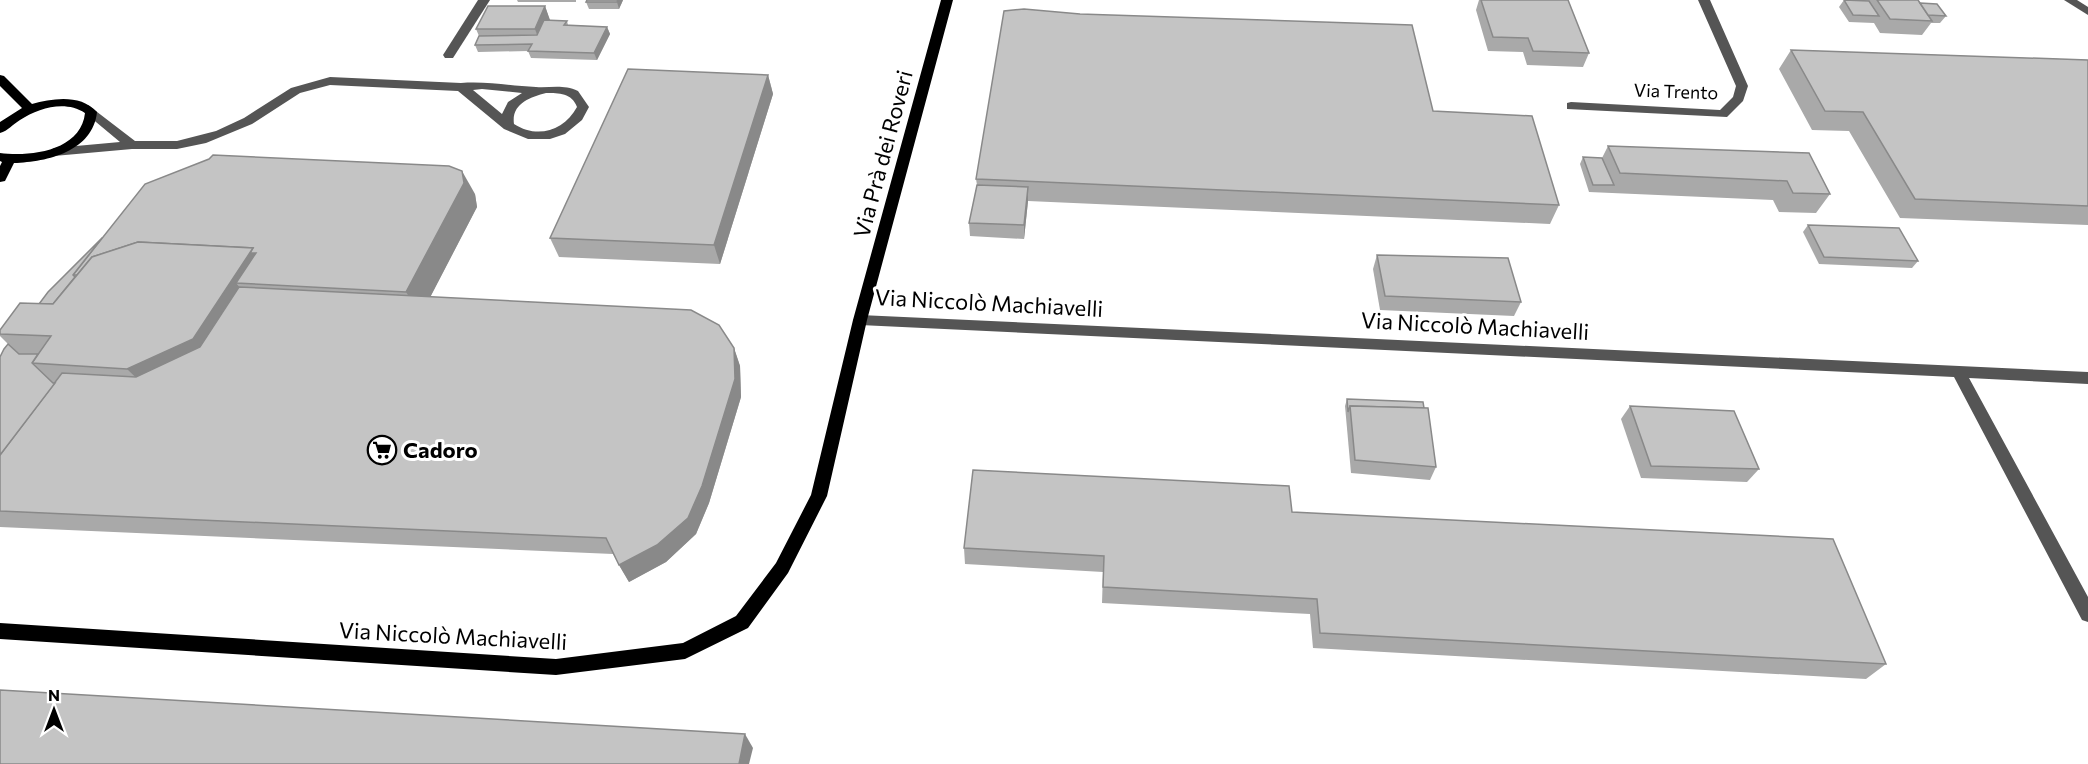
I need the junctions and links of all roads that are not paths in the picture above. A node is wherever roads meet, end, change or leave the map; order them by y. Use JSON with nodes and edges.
{"nodes":[{"id":1,"x":484,"y":0,"type":"edge"},
{"id":2,"x":947,"y":0,"type":"edge"},
{"id":3,"x":1704,"y":0,"type":"edge"},
{"id":4,"x":2070,"y":0,"type":"edge"},
{"id":5,"x":2088,"y":12,"type":"edge"},
{"id":6,"x":449,"y":54,"type":"dead end"},
{"id":7,"x":0,"y":79,"type":"edge"},
{"id":8,"x":461,"y":87,"type":"junction"},
{"id":9,"x":540,"y":91,"type":"junction"},
{"id":10,"x":1571,"y":106,"type":"dead end"},
{"id":11,"x":88,"y":109,"type":"junction"},
{"id":12,"x":31,"y":110,"type":"junction"},
{"id":13,"x":508,"y":126,"type":"junction"},
{"id":14,"x":0,"y":129,"type":"edge"},
{"id":15,"x":132,"y":145,"type":"junction"},
{"id":16,"x":54,"y":152,"type":"junction"},
{"id":17,"x":5,"y":158,"type":"edge"},
{"id":18,"x":0,"y":178,"type":"edge"},
{"id":19,"x":860,"y":320,"type":"junction"},
{"id":20,"x":1958,"y":371,"type":"junction"},
{"id":21,"x":2088,"y":378,"type":"edge"},
{"id":22,"x":2088,"y":614,"type":"edge"},
{"id":23,"x":0,"y":631,"type":"edge"}],
"edges":[{"from":1,"to":6,"type":"street"},
{"from":2,"to":19,"type":"main road","name":"Via Prà dei Roveri"},
{"from":3,"to":10,"type":"street","name":"Via Trento"},
{"from":4,"to":5,"type":"street"},
{"from":7,"to":12,"type":"main road"},
{"from":8,"to":9,"type":"street"},
{"from":8,"to":13,"type":"street"},
{"from":8,"to":15,"type":"street"},
{"from":9,"to":13,"type":"street"},
{"from":9,"to":13,"type":"street"},
{"from":11,"to":12,"type":"main road"},
{"from":11,"to":15,"type":"street"},
{"from":11,"to":16,"type":"main road"},
{"from":12,"to":14,"type":"main road"},
{"from":15,"to":16,"type":"street"},
{"from":16,"to":17,"type":"main road"},
{"from":17,"to":18,"type":"main road"},
{"from":19,"to":20,"type":"street","name":"Via Niccolò Machiavelli"},
{"from":19,"to":23,"type":"main road","name":"Via Niccolò Machiavelli"},
{"from":20,"to":21,"type":"street","name":"Via Niccolò Machiavelli"},
{"from":20,"to":22,"type":"street"}]}
